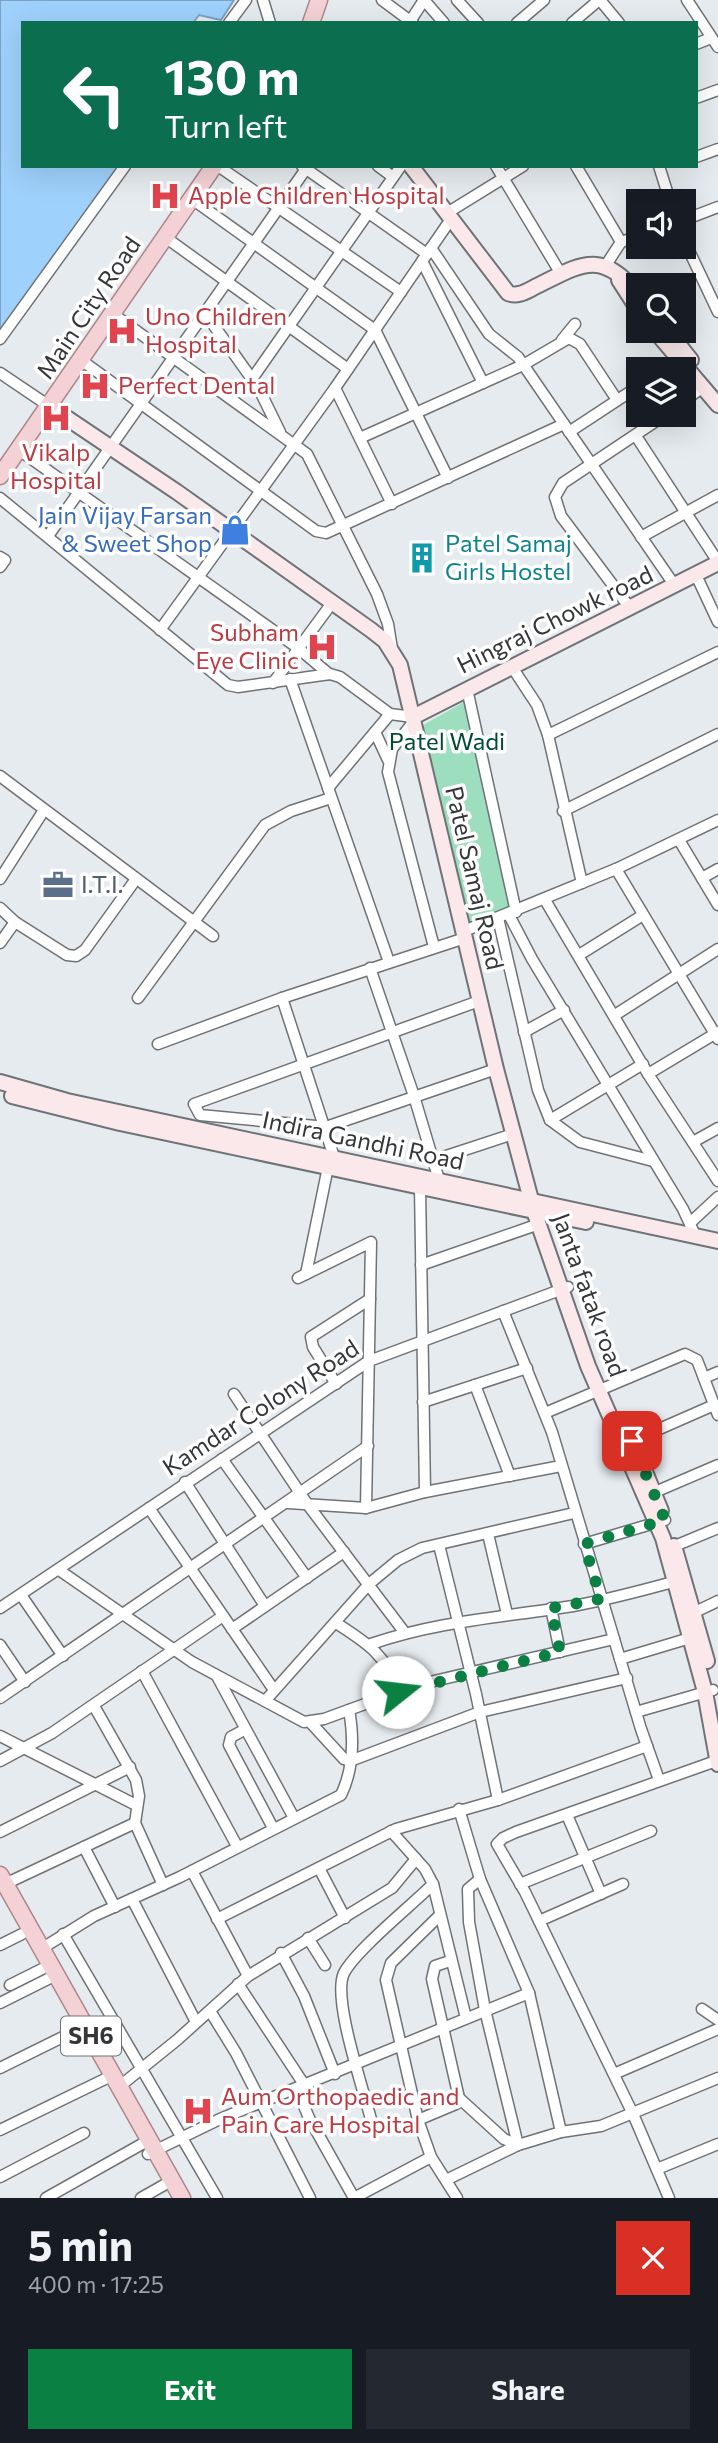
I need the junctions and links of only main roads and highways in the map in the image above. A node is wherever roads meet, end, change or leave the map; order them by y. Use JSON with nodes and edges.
{"nodes":[{"id":1,"x":309,"y":0,"type":"edge"},
{"id":2,"x":319,"y":0,"type":"edge"},
{"id":3,"x":303,"y":21,"type":"edge"},
{"id":4,"x":313,"y":21,"type":"edge"},
{"id":5,"x":214,"y":168,"type":"edge"},
{"id":6,"x":0,"y":476,"type":"edge"},
{"id":7,"x":2,"y":1885,"type":"edge"},
{"id":8,"x":113,"y":2082,"type":"junction"},
{"id":9,"x":148,"y":2149,"type":"junction"},
{"id":10,"x":168,"y":2191,"type":"edge"},
{"id":11,"x":182,"y":2198,"type":"edge"}],
"edges":[{"from":1,"to":3,"type":"main road"},
{"from":2,"to":4,"type":"main road"},
{"from":5,"to":6,"type":"main road","name":"Main City Road"},
{"from":7,"to":8,"type":"main road","number":"SH6"},
{"from":7,"to":8,"type":"main road","number":"SH6"},
{"from":8,"to":9,"type":"main road","number":"SH6"},
{"from":9,"to":10,"type":"main road","number":"SH6"},
{"from":9,"to":11,"type":"main road","number":"SH6"}]}
